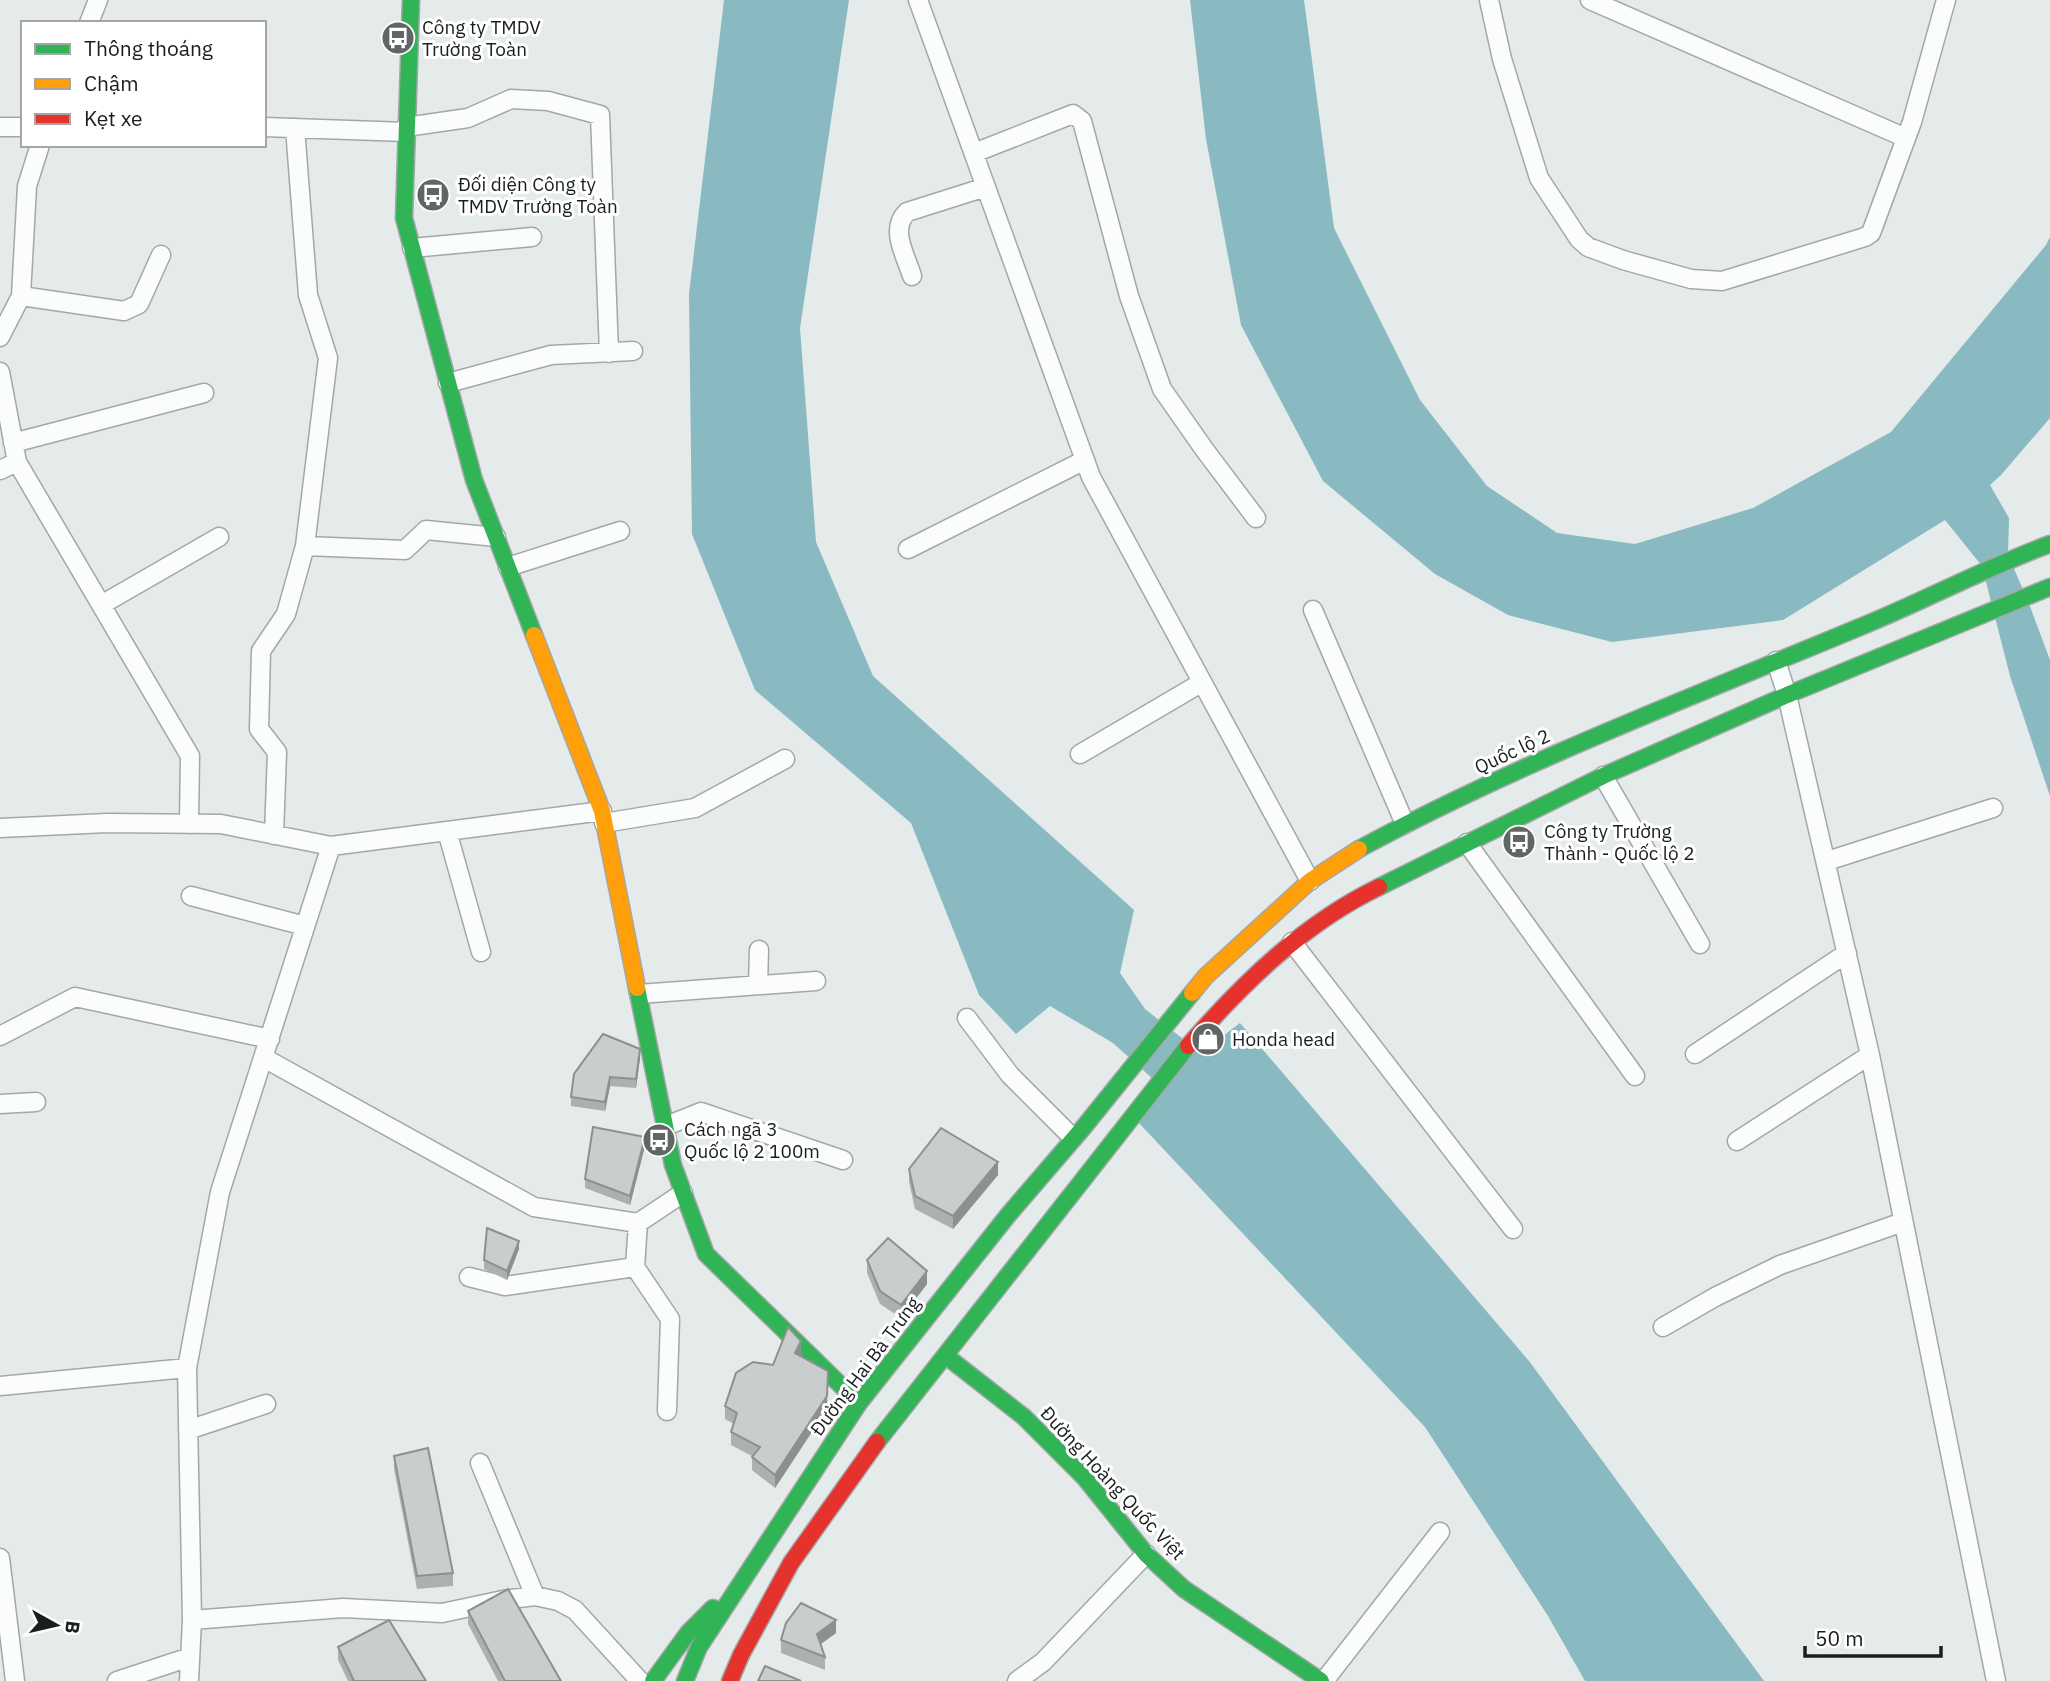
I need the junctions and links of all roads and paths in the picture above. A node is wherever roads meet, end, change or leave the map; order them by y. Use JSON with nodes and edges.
{"nodes":[{"id":1,"x":98,"y":0,"type":"edge"},
{"id":2,"x":411,"y":0,"type":"edge"},
{"id":3,"x":918,"y":0,"type":"edge"},
{"id":4,"x":1489,"y":0,"type":"edge"},
{"id":5,"x":1590,"y":0,"type":"edge"},
{"id":6,"x":1946,"y":0,"type":"edge"},
{"id":7,"x":90,"y":21,"type":"edge"},
{"id":8,"x":0,"y":127,"type":"edge"},
{"id":9,"x":21,"y":127,"type":"edge"},
{"id":10,"x":266,"y":127,"type":"edge"},
{"id":11,"x":295,"y":128,"type":"junction"},
{"id":12,"x":406,"y":130,"type":"junction"},
{"id":13,"x":1906,"y":138,"type":"junction"},
{"id":14,"x":39,"y":147,"type":"edge"},
{"id":15,"x":974,"y":152,"type":"junction"},
{"id":16,"x":986,"y":187,"type":"junction"},
{"id":17,"x":532,"y":237,"type":"dead end"},
{"id":18,"x":412,"y":248,"type":"junction"},
{"id":19,"x":161,"y":255,"type":"dead end"},
{"id":20,"x":912,"y":276,"type":"dead end"},
{"id":21,"x":20,"y":296,"type":"junction"},
{"id":22,"x":0,"y":337,"type":"edge"},
{"id":23,"x":633,"y":351,"type":"dead end"},
{"id":24,"x":609,"y":353,"type":"junction"},
{"id":25,"x":0,"y":372,"type":"edge"},
{"id":26,"x":448,"y":383,"type":"junction"},
{"id":27,"x":204,"y":393,"type":"dead end"},
{"id":28,"x":13,"y":443,"type":"junction"},
{"id":29,"x":1085,"y":460,"type":"junction"},
{"id":30,"x":17,"y":462,"type":"junction"},
{"id":31,"x":0,"y":470,"type":"edge"},
{"id":32,"x":1256,"y":518,"type":"dead end"},
{"id":33,"x":620,"y":531,"type":"dead end"},
{"id":34,"x":219,"y":537,"type":"dead end"},
{"id":35,"x":496,"y":537,"type":"junction"},
{"id":36,"x":2050,"y":544,"type":"edge"},
{"id":37,"x":304,"y":546,"type":"junction"},
{"id":38,"x":908,"y":549,"type":"dead end"},
{"id":39,"x":508,"y":567,"type":"junction"},
{"id":40,"x":2050,"y":586,"type":"edge"},
{"id":41,"x":101,"y":605,"type":"junction"},
{"id":42,"x":1312,"y":610,"type":"dead end"},
{"id":43,"x":1776,"y":661,"type":"junction"},
{"id":44,"x":1201,"y":683,"type":"junction"},
{"id":45,"x":1787,"y":695,"type":"junction"},
{"id":46,"x":1080,"y":754,"type":"dead end"},
{"id":47,"x":785,"y":759,"type":"dead end"},
{"id":48,"x":1603,"y":776,"type":"junction"},
{"id":49,"x":1993,"y":808,"type":"dead end"},
{"id":50,"x":603,"y":817,"type":"junction"},
{"id":51,"x":188,"y":824,"type":"junction"},
{"id":52,"x":1405,"y":824,"type":"junction"},
{"id":53,"x":0,"y":828,"type":"edge"},
{"id":54,"x":447,"y":831,"type":"junction"},
{"id":55,"x":274,"y":835,"type":"junction"},
{"id":56,"x":1467,"y":843,"type":"junction"},
{"id":57,"x":331,"y":846,"type":"junction"},
{"id":58,"x":1827,"y":861,"type":"junction"},
{"id":59,"x":1310,"y":881,"type":"junction"},
{"id":60,"x":191,"y":896,"type":"dead end"},
{"id":61,"x":306,"y":926,"type":"junction"},
{"id":62,"x":1292,"y":942,"type":"junction"},
{"id":63,"x":1700,"y":944,"type":"dead end"},
{"id":64,"x":759,"y":950,"type":"dead end"},
{"id":65,"x":481,"y":952,"type":"dead end"},
{"id":66,"x":1847,"y":953,"type":"junction"},
{"id":67,"x":816,"y":981,"type":"dead end"},
{"id":68,"x":758,"y":985,"type":"junction"},
{"id":69,"x":639,"y":994,"type":"junction"},
{"id":70,"x":967,"y":1018,"type":"dead end"},
{"id":71,"x":0,"y":1036,"type":"edge"},
{"id":72,"x":270,"y":1040,"type":"junction"},
{"id":73,"x":1695,"y":1054,"type":"dead end"},
{"id":74,"x":1870,"y":1055,"type":"junction"},
{"id":75,"x":264,"y":1058,"type":"junction"},
{"id":76,"x":1634,"y":1076,"type":"dead end"},
{"id":77,"x":36,"y":1102,"type":"dead end"},
{"id":78,"x":0,"y":1104,"type":"edge"},
{"id":79,"x":666,"y":1126,"type":"junction"},
{"id":80,"x":1078,"y":1133,"type":"junction"},
{"id":81,"x":1737,"y":1141,"type":"dead end"},
{"id":82,"x":843,"y":1160,"type":"dead end"},
{"id":83,"x":683,"y":1193,"type":"junction"},
{"id":84,"x":1903,"y":1222,"type":"junction"},
{"id":85,"x":638,"y":1223,"type":"junction"},
{"id":86,"x":1513,"y":1229,"type":"dead end"},
{"id":87,"x":635,"y":1267,"type":"junction"},
{"id":88,"x":469,"y":1277,"type":"dead end"},
{"id":89,"x":1662,"y":1327,"type":"dead end"},
{"id":90,"x":946,"y":1356,"type":"junction"},
{"id":91,"x":187,"y":1368,"type":"junction"},
{"id":92,"x":0,"y":1386,"type":"edge"},
{"id":93,"x":859,"y":1402,"type":"junction"},
{"id":94,"x":266,"y":1404,"type":"dead end"},
{"id":95,"x":667,"y":1411,"type":"dead end"},
{"id":96,"x":188,"y":1430,"type":"junction"},
{"id":97,"x":480,"y":1463,"type":"dead end"},
{"id":98,"x":1440,"y":1532,"type":"dead end"},
{"id":99,"x":1146,"y":1554,"type":"junction"},
{"id":100,"x":0,"y":1558,"type":"edge"},
{"id":101,"x":752,"y":1569,"type":"junction"},
{"id":102,"x":535,"y":1596,"type":"junction"},
{"id":103,"x":191,"y":1620,"type":"junction"},
{"id":104,"x":190,"y":1657,"type":"junction"},
{"id":105,"x":15,"y":1681,"type":"edge"},
{"id":106,"x":117,"y":1681,"type":"edge"},
{"id":107,"x":189,"y":1681,"type":"edge"},
{"id":108,"x":640,"y":1681,"type":"edge"},
{"id":109,"x":653,"y":1681,"type":"edge"},
{"id":110,"x":685,"y":1681,"type":"edge"},
{"id":111,"x":730,"y":1681,"type":"edge"},
{"id":112,"x":1017,"y":1681,"type":"edge"},
{"id":113,"x":1322,"y":1681,"type":"edge"},
{"id":114,"x":1996,"y":1681,"type":"edge"}],
"edges":[{"from":1,"to":7,"type":"street"},
{"from":2,"to":12,"type":"main road"},
{"from":3,"to":15,"type":"street"},
{"from":4,"to":13,"type":"street"},
{"from":5,"to":13,"type":"street"},
{"from":6,"to":13,"type":"street"},
{"from":8,"to":9,"type":"street"},
{"from":10,"to":11,"type":"street"},
{"from":11,"to":12,"type":"street"},
{"from":11,"to":37,"type":"street"},
{"from":12,"to":18,"type":"main road"},
{"from":12,"to":24,"type":"street"},
{"from":14,"to":21,"type":"street"},
{"from":15,"to":16,"type":"street"},
{"from":15,"to":32,"type":"street"},
{"from":16,"to":20,"type":"street"},
{"from":16,"to":29,"type":"street"},
{"from":17,"to":18,"type":"street"},
{"from":18,"to":26,"type":"main road"},
{"from":19,"to":21,"type":"street"},
{"from":21,"to":22,"type":"street"},
{"from":23,"to":24,"type":"street"},
{"from":24,"to":26,"type":"street"},
{"from":25,"to":28,"type":"street"},
{"from":26,"to":35,"type":"main road"},
{"from":27,"to":28,"type":"street"},
{"from":28,"to":30,"type":"street"},
{"from":29,"to":38,"type":"street"},
{"from":29,"to":44,"type":"street"},
{"from":30,"to":31,"type":"street"},
{"from":30,"to":41,"type":"street"},
{"from":33,"to":39,"type":"street"},
{"from":34,"to":41,"type":"street"},
{"from":35,"to":37,"type":"street"},
{"from":35,"to":39,"type":"main road"},
{"from":36,"to":43,"type":"main road","name":"Quốc lộ 2"},
{"from":37,"to":55,"type":"street"},
{"from":39,"to":50,"type":"main road"},
{"from":40,"to":45,"type":"main road"},
{"from":41,"to":51,"type":"street"},
{"from":42,"to":52,"type":"street"},
{"from":43,"to":45,"type":"street"},
{"from":43,"to":52,"type":"main road","name":"Quốc lộ 2"},
{"from":44,"to":46,"type":"street"},
{"from":44,"to":59,"type":"street"},
{"from":45,"to":48,"type":"main road"},
{"from":45,"to":58,"type":"street"},
{"from":47,"to":50,"type":"street"},
{"from":48,"to":56,"type":"main road"},
{"from":48,"to":63,"type":"street"},
{"from":49,"to":58,"type":"street"},
{"from":50,"to":54,"type":"street"},
{"from":50,"to":69,"type":"main road"},
{"from":51,"to":53,"type":"street"},
{"from":51,"to":55,"type":"street"},
{"from":52,"to":59,"type":"main road","name":"Quốc lộ 2"},
{"from":54,"to":57,"type":"street"},
{"from":54,"to":65,"type":"street"},
{"from":55,"to":57,"type":"street"},
{"from":56,"to":62,"type":"main road"},
{"from":56,"to":76,"type":"street"},
{"from":57,"to":61,"type":"street"},
{"from":58,"to":66,"type":"street"},
{"from":59,"to":80,"type":"main road","name":"Quốc lộ 2"},
{"from":60,"to":61,"type":"street"},
{"from":61,"to":72,"type":"street"},
{"from":62,"to":86,"type":"street"},
{"from":62,"to":90,"type":"main road"},
{"from":64,"to":68,"type":"street"},
{"from":66,"to":73,"type":"street"},
{"from":66,"to":74,"type":"street"},
{"from":67,"to":68,"type":"street"},
{"from":68,"to":69,"type":"street"},
{"from":69,"to":79,"type":"main road"},
{"from":70,"to":80,"type":"street"},
{"from":71,"to":72,"type":"street"},
{"from":72,"to":75,"type":"street"},
{"from":74,"to":81,"type":"street"},
{"from":74,"to":84,"type":"street"},
{"from":75,"to":85,"type":"street"},
{"from":75,"to":91,"type":"street"},
{"from":77,"to":78,"type":"street"},
{"from":79,"to":82,"type":"street"},
{"from":79,"to":83,"type":"main road"},
{"from":80,"to":93,"type":"main road","name":"Đường Hai Bà Trưng"},
{"from":83,"to":85,"type":"street"},
{"from":83,"to":93,"type":"main road"},
{"from":84,"to":89,"type":"street"},
{"from":84,"to":114,"type":"street"},
{"from":85,"to":87,"type":"street"},
{"from":87,"to":88,"type":"street"},
{"from":87,"to":95,"type":"street"},
{"from":90,"to":99,"type":"main road","name":"Đường Hoàng Quốc Việt"},
{"from":90,"to":111,"type":"main road"},
{"from":91,"to":92,"type":"street"},
{"from":91,"to":96,"type":"street"},
{"from":93,"to":101,"type":"main road","name":"Đường Hai Bà Trưng"},
{"from":94,"to":96,"type":"street"},
{"from":96,"to":103,"type":"street"},
{"from":97,"to":102,"type":"street"},
{"from":98,"to":113,"type":"street"},
{"from":99,"to":112,"type":"street"},
{"from":99,"to":113,"type":"main road","name":"Đường Hoàng Quốc Việt"},
{"from":100,"to":105,"type":"street"},
{"from":101,"to":109,"type":"main road"},
{"from":101,"to":110,"type":"main road","name":"Đường Hai Bà Trưng"},
{"from":102,"to":103,"type":"street"},
{"from":102,"to":108,"type":"street"},
{"from":103,"to":104,"type":"street"},
{"from":104,"to":106,"type":"street"},
{"from":104,"to":107,"type":"street"}]}
